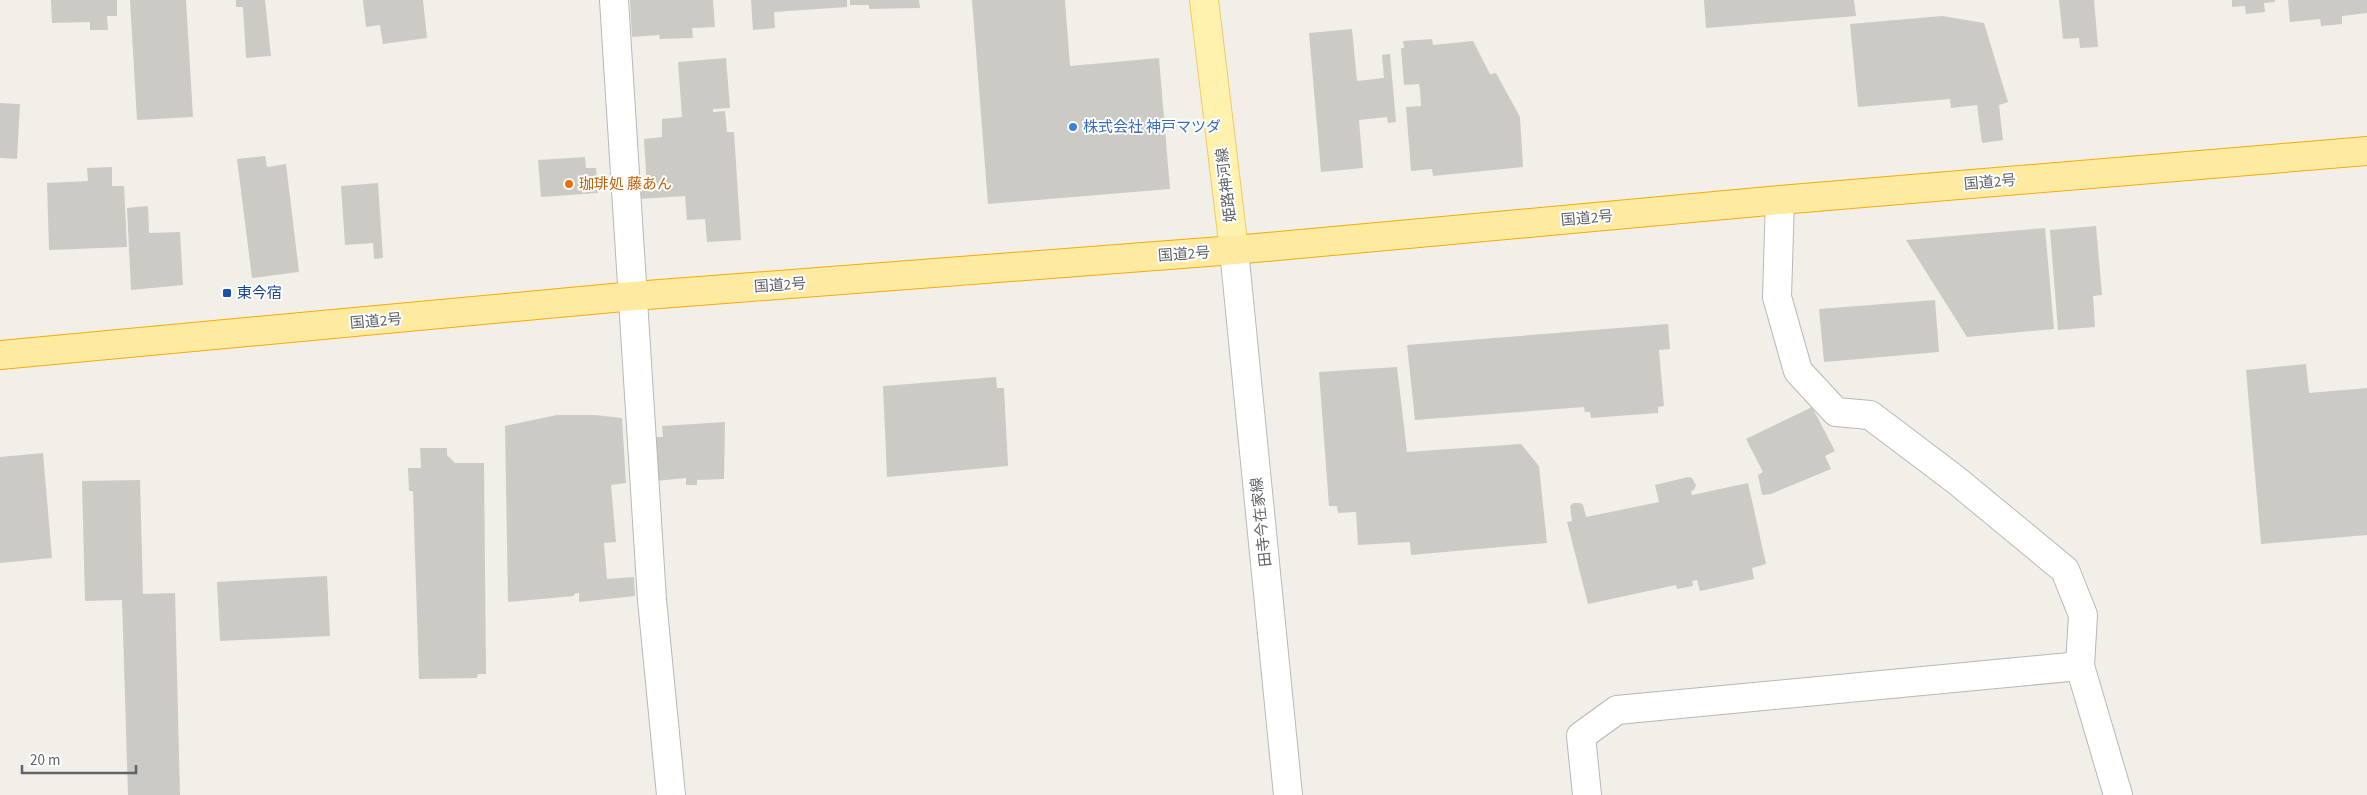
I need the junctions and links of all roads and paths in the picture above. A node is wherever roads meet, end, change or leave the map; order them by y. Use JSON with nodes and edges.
{"nodes":[{"id":1,"x":614,"y":0,"type":"edge"},
{"id":2,"x":1204,"y":0,"type":"edge"},
{"id":3,"x":2367,"y":151,"type":"edge"},
{"id":4,"x":1780,"y":200,"type":"junction"},
{"id":5,"x":1234,"y":250,"type":"junction"},
{"id":6,"x":634,"y":296,"type":"junction"},
{"id":7,"x":0,"y":355,"type":"edge"},
{"id":8,"x":2080,"y":666,"type":"junction"},
{"id":9,"x":671,"y":795,"type":"edge"},
{"id":10,"x":1288,"y":795,"type":"edge"},
{"id":11,"x":1587,"y":795,"type":"edge"},
{"id":12,"x":2118,"y":795,"type":"edge"}],
"edges":[{"from":1,"to":6,"type":"street"},
{"from":2,"to":5,"type":"main road","name":"姫路神河線"},
{"from":3,"to":4,"type":"highway","name":"国道2号"},
{"from":4,"to":5,"type":"highway","name":"国道2号"},
{"from":4,"to":8,"type":"street"},
{"from":5,"to":6,"type":"highway","name":"国道2号"},
{"from":5,"to":10,"type":"street","name":"田寺今在家線"},
{"from":6,"to":7,"type":"highway","name":"国道2号"},
{"from":6,"to":9,"type":"street"},
{"from":8,"to":11,"type":"street"},
{"from":8,"to":12,"type":"street"}]}
